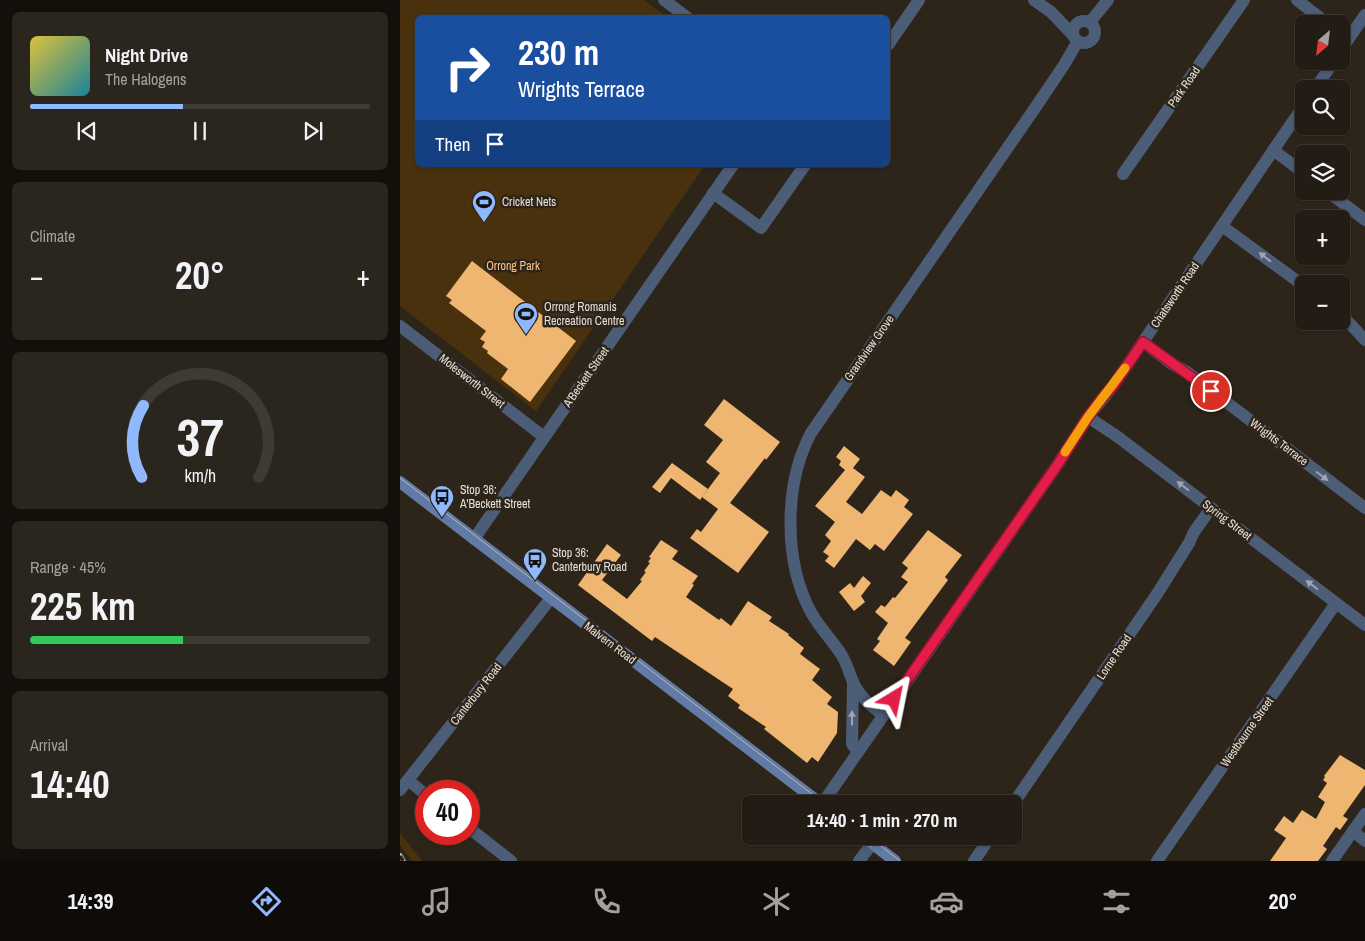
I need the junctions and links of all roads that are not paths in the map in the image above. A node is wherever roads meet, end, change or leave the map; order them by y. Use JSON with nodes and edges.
{"nodes":[{"id":1,"x":664,"y":0,"type":"edge"},
{"id":2,"x":918,"y":0,"type":"edge"},
{"id":3,"x":1034,"y":0,"type":"edge"},
{"id":4,"x":1108,"y":0,"type":"edge"},
{"id":5,"x":1244,"y":0,"type":"edge"},
{"id":6,"x":1297,"y":0,"type":"edge"},
{"id":7,"x":1051,"y":12,"type":"junction"},
{"id":8,"x":684,"y":15,"type":"edge"},
{"id":9,"x":1316,"y":15,"type":"edge"},
{"id":10,"x":1365,"y":15,"type":"edge"},
{"id":11,"x":1084,"y":22,"type":"junction"},
{"id":12,"x":1350,"y":34,"type":"edge"},
{"id":13,"x":1075,"y":38,"type":"junction"},
{"id":14,"x":890,"y":42,"type":"edge"},
{"id":15,"x":1295,"y":118,"type":"edge"},
{"id":16,"x":1273,"y":150,"type":"junction"},
{"id":17,"x":1295,"y":166,"type":"edge"},
{"id":18,"x":732,"y":167,"type":"edge"},
{"id":19,"x":804,"y":167,"type":"edge"},
{"id":20,"x":1123,"y":174,"type":"dead end"},
{"id":21,"x":713,"y":193,"type":"junction"},
{"id":22,"x":1339,"y":200,"type":"edge"},
{"id":23,"x":1365,"y":220,"type":"edge"},
{"id":24,"x":1222,"y":226,"type":"junction"},
{"id":25,"x":1295,"y":279,"type":"edge"},
{"id":26,"x":1350,"y":324,"type":"edge"},
{"id":27,"x":400,"y":326,"type":"edge"},
{"id":28,"x":1365,"y":340,"type":"edge"},
{"id":29,"x":1143,"y":342,"type":"junction"},
{"id":30,"x":1088,"y":417,"type":"junction"},
{"id":31,"x":544,"y":437,"type":"junction"},
{"id":32,"x":400,"y":482,"type":"edge"},
{"id":33,"x":1211,"y":508,"type":"junction"},
{"id":34,"x":1365,"y":508,"type":"edge"},
{"id":35,"x":474,"y":539,"type":"junction"},
{"id":36,"x":551,"y":598,"type":"junction"},
{"id":37,"x":1336,"y":603,"type":"junction"},
{"id":38,"x":1365,"y":625,"type":"edge"},
{"id":39,"x":853,"y":682,"type":"junction"},
{"id":40,"x":883,"y":716,"type":"junction"},
{"id":41,"x":858,"y":752,"type":"junction"},
{"id":42,"x":404,"y":785,"type":"edge"},
{"id":43,"x":809,"y":795,"type":"edge"},
{"id":44,"x":827,"y":795,"type":"edge"},
{"id":45,"x":1019,"y":795,"type":"edge"},
{"id":46,"x":1365,"y":814,"type":"edge"},
{"id":47,"x":1353,"y":831,"type":"junction"},
{"id":48,"x":480,"y":836,"type":"edge"},
{"id":49,"x":1365,"y":841,"type":"edge"},
{"id":50,"x":865,"y":845,"type":"edge"},
{"id":51,"x":874,"y":845,"type":"edge"},
{"id":52,"x":985,"y":845,"type":"edge"},
{"id":53,"x":512,"y":861,"type":"edge"},
{"id":54,"x":859,"y":861,"type":"edge"},
{"id":55,"x":895,"y":861,"type":"edge"},
{"id":56,"x":974,"y":861,"type":"edge"},
{"id":57,"x":1157,"y":861,"type":"edge"},
{"id":58,"x":1332,"y":861,"type":"edge"}],
"edges":[{"from":1,"to":8,"type":"street"},
{"from":2,"to":14,"type":"street"},
{"from":3,"to":7,"type":"street"},
{"from":4,"to":11,"type":"street"},
{"from":5,"to":20,"type":"street","name":"Park Road"},
{"from":6,"to":9,"type":"street"},
{"from":7,"to":11,"type":"street"},
{"from":7,"to":13,"type":"street"},
{"from":10,"to":12,"type":"street"},
{"from":11,"to":13,"type":"street"},
{"from":11,"to":13,"type":"street"},
{"from":13,"to":39,"type":"street","name":"Grandview Grove"},
{"from":15,"to":16,"type":"street","name":"Chatsworth Road"},
{"from":16,"to":17,"type":"street"},
{"from":16,"to":24,"type":"street","name":"Chatsworth Road"},
{"from":18,"to":21,"type":"street","name":"A'Beckett Street"},
{"from":19,"to":21,"type":"street"},
{"from":21,"to":31,"type":"street","name":"A'Beckett Street"},
{"from":22,"to":23,"type":"street"},
{"from":25,"to":24,"type":"street","one_way":true},
{"from":24,"to":29,"type":"street","name":"Chatsworth Road"},
{"from":26,"to":28,"type":"street"},
{"from":27,"to":31,"type":"street","name":"Molesworth Street"},
{"from":29,"to":30,"type":"street","name":"Chatsworth Road"},
{"from":29,"to":34,"type":"street","name":"Wrights Terrace","one_way":true},
{"from":33,"to":30,"type":"street","name":"Spring Street","one_way":true},
{"from":30,"to":40,"type":"street","name":"Chatsworth Road"},
{"from":31,"to":35,"type":"street","name":"A'Beckett Street"},
{"from":32,"to":35,"type":"main road","name":"Malvern Road"},
{"from":37,"to":33,"type":"street","name":"Spring Street","one_way":true},
{"from":33,"to":45,"type":"street","name":"Lorne Road"},
{"from":35,"to":36,"type":"main road","name":"Malvern Road"},
{"from":36,"to":42,"type":"street","name":"Canterbury Road"},
{"from":36,"to":43,"type":"main road","name":"Malvern Road"},
{"from":37,"to":38,"type":"street","name":"Spring Street"},
{"from":37,"to":57,"type":"street","name":"Westbourne Street"},
{"from":39,"to":40,"type":"street","name":"Grandview Grove"},
{"from":41,"to":39,"type":"street","name":"Grandview Grove","one_way":true},
{"from":40,"to":41,"type":"street","name":"Chatsworth Road"},
{"from":41,"to":44,"type":"street","name":"Chatsworth Road"},
{"from":46,"to":47,"type":"street"},
{"from":47,"to":49,"type":"street"},
{"from":47,"to":58,"type":"street"},
{"from":48,"to":53,"type":"street"},
{"from":50,"to":54,"type":"street"},
{"from":51,"to":55,"type":"main road"},
{"from":52,"to":56,"type":"street"}]}
